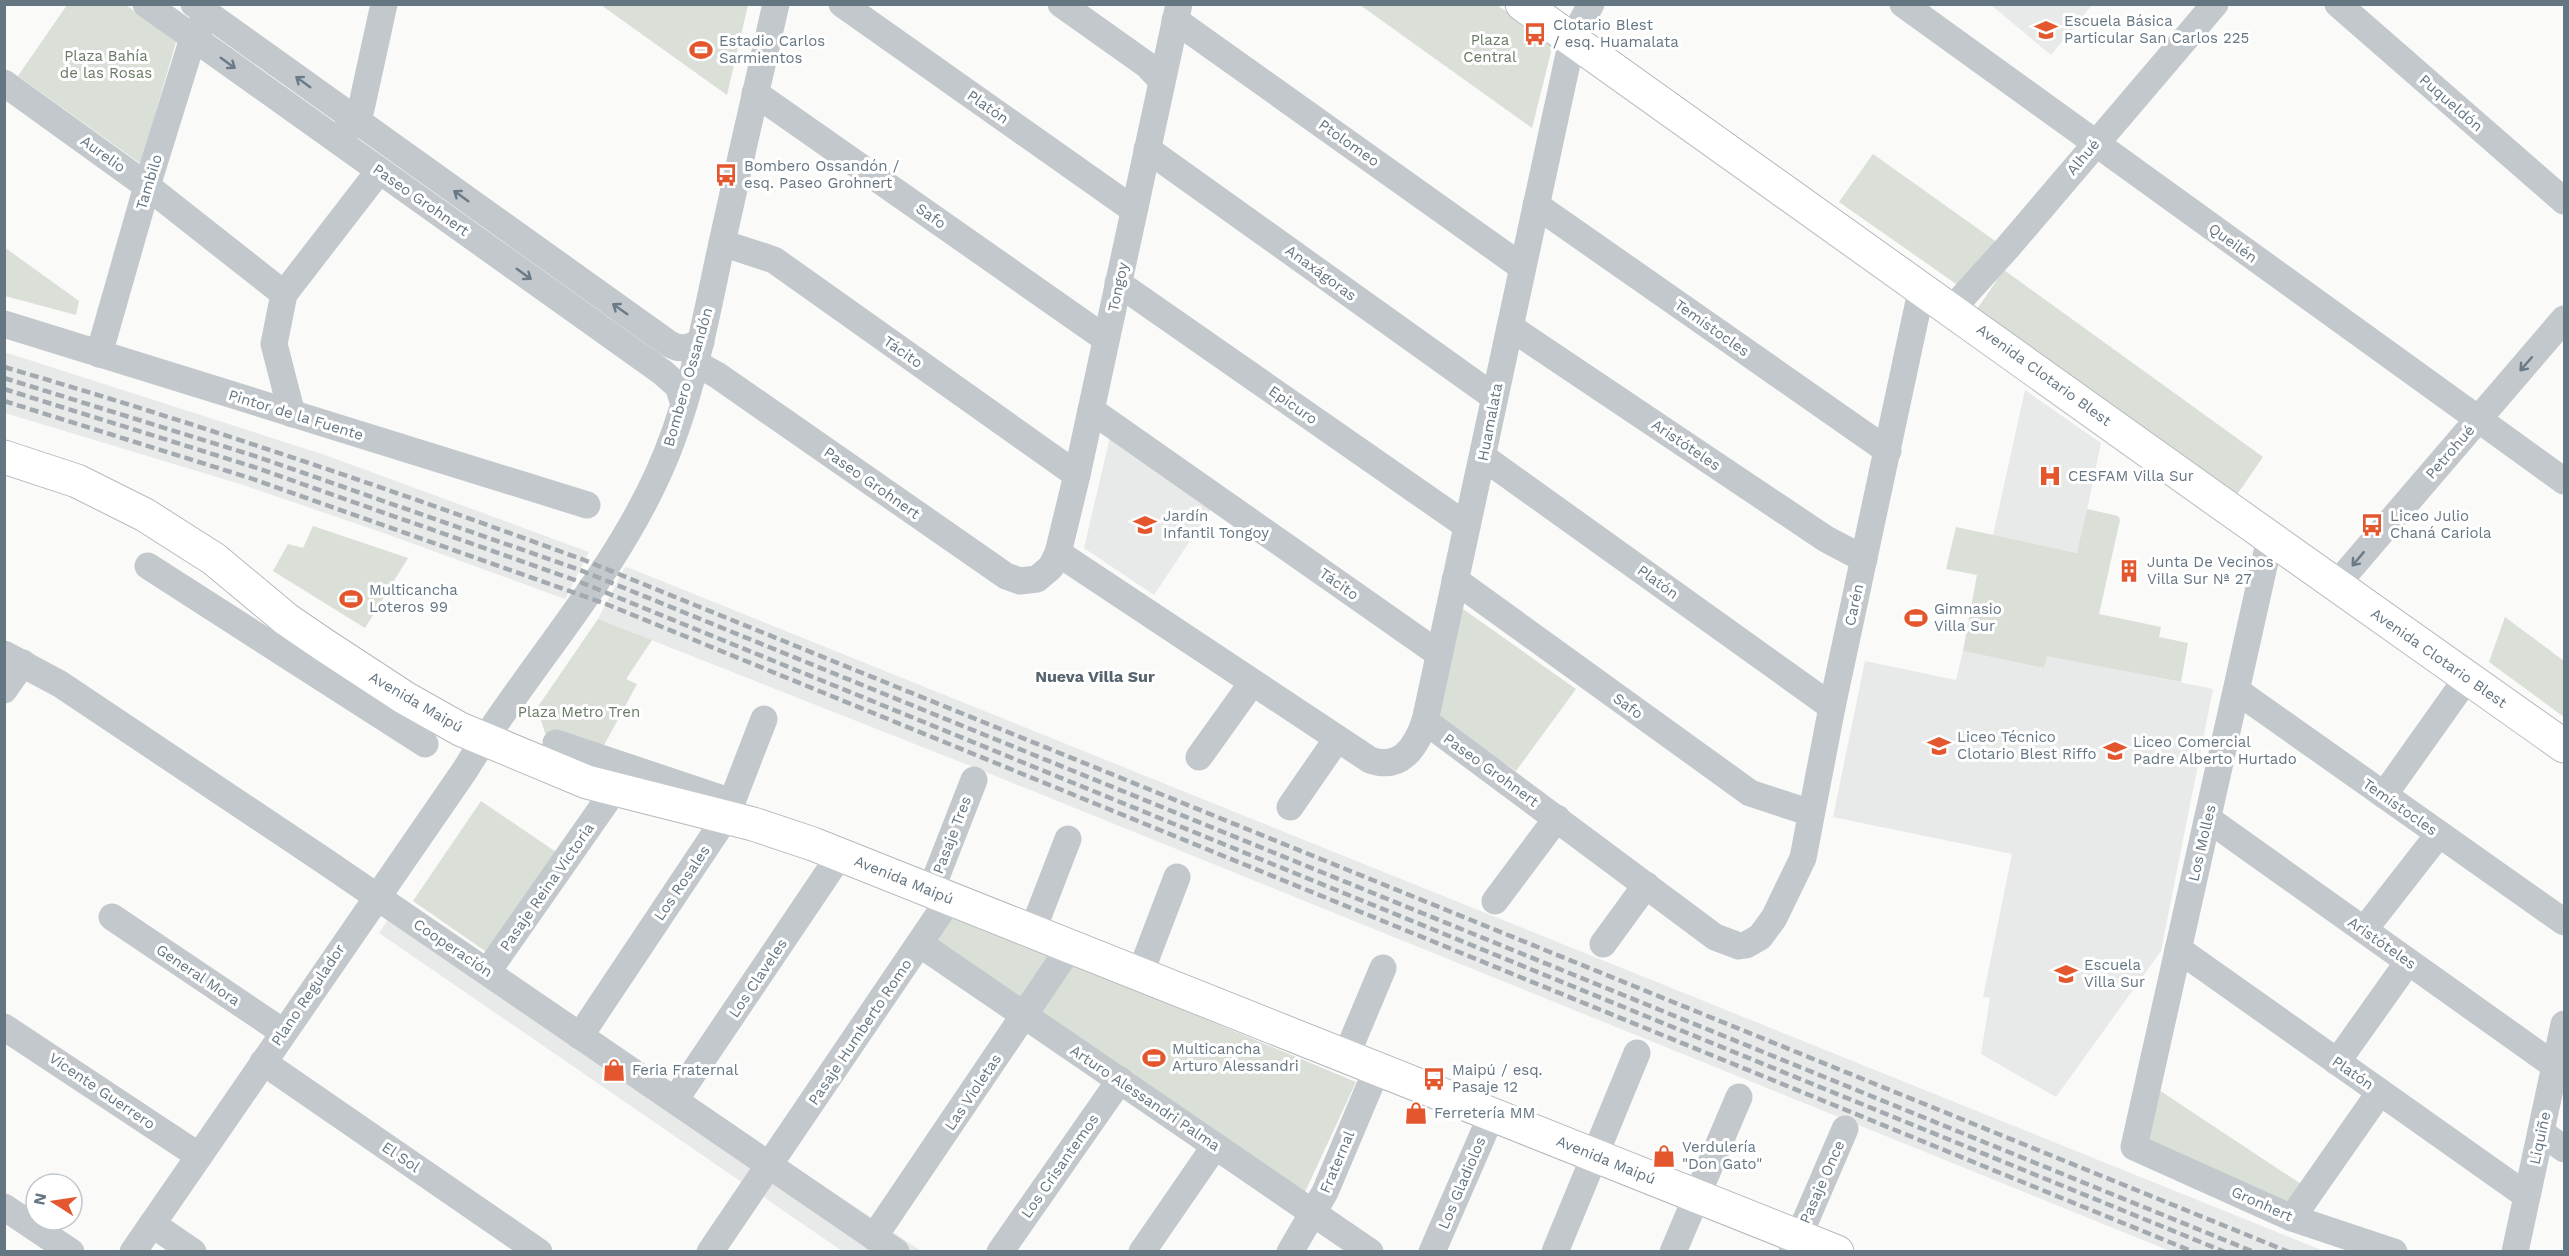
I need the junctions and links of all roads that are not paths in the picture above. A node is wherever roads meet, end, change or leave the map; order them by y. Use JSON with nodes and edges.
{"nodes":[{"id":1,"x":146,"y":4,"type":"edge"},
{"id":2,"x":384,"y":4,"type":"edge"},
{"id":3,"x":776,"y":4,"type":"edge"},
{"id":4,"x":843,"y":4,"type":"edge"},
{"id":5,"x":1061,"y":4,"type":"edge"},
{"id":6,"x":1522,"y":4,"type":"edge"},
{"id":7,"x":1591,"y":4,"type":"edge"},
{"id":8,"x":1903,"y":4,"type":"edge"},
{"id":9,"x":2215,"y":4,"type":"edge"},
{"id":10,"x":2338,"y":4,"type":"edge"},
{"id":11,"x":201,"y":10,"type":"edge"},
{"id":12,"x":1177,"y":12,"type":"edge"},
{"id":13,"x":193,"y":38,"type":"junction"},
{"id":14,"x":1572,"y":40,"type":"junction"},
{"id":15,"x":1162,"y":81,"type":"junction"},
{"id":16,"x":4,"y":83,"type":"edge"},
{"id":17,"x":755,"y":93,"type":"junction"},
{"id":18,"x":354,"y":119,"type":"junction"},
{"id":19,"x":338,"y":142,"type":"junction"},
{"id":20,"x":2095,"y":144,"type":"junction"},
{"id":21,"x":1147,"y":149,"type":"junction"},
{"id":22,"x":379,"y":171,"type":"junction"},
{"id":23,"x":147,"y":186,"type":"junction"},
{"id":24,"x":2565,"y":201,"type":"edge"},
{"id":25,"x":1536,"y":205,"type":"junction"},
{"id":26,"x":1134,"y":210,"type":"junction"},
{"id":27,"x":499,"y":223,"type":"junction"},
{"id":28,"x":722,"y":243,"type":"junction"},
{"id":29,"x":483,"y":245,"type":"junction"},
{"id":30,"x":1522,"y":267,"type":"junction"},
{"id":31,"x":1118,"y":283,"type":"junction"},
{"id":32,"x":1922,"y":287,"type":"junction"},
{"id":33,"x":284,"y":294,"type":"junction"},
{"id":34,"x":1952,"y":309,"type":"junction"},
{"id":35,"x":2565,"y":319,"type":"edge"},
{"id":36,"x":4,"y":324,"type":"edge"},
{"id":37,"x":1510,"y":327,"type":"junction"},
{"id":38,"x":1106,"y":339,"type":"junction"},
{"id":39,"x":698,"y":353,"type":"junction"},
{"id":40,"x":99,"y":354,"type":"junction"},
{"id":41,"x":1494,"y":397,"type":"junction"},
{"id":42,"x":684,"y":404,"type":"junction"},
{"id":43,"x":1091,"y":410,"type":"junction"},
{"id":44,"x":292,"y":414,"type":"junction"},
{"id":45,"x":2479,"y":420,"type":"junction"},
{"id":46,"x":1888,"y":451,"type":"junction"},
{"id":47,"x":4,"y":457,"type":"edge"},
{"id":48,"x":1483,"y":457,"type":"junction"},
{"id":49,"x":1077,"y":475,"type":"junction"},
{"id":50,"x":2565,"y":481,"type":"edge"},
{"id":51,"x":587,"y":505,"type":"dead end"},
{"id":52,"x":1467,"y":526,"type":"junction"},
{"id":53,"x":2270,"y":539,"type":"junction"},
{"id":54,"x":214,"y":559,"type":"junction"},
{"id":55,"x":1864,"y":559,"type":"junction"},
{"id":56,"x":1054,"y":560,"type":"junction"},
{"id":57,"x":148,"y":566,"type":"dead end"},
{"id":58,"x":1455,"y":580,"type":"junction"},
{"id":59,"x":2336,"y":585,"type":"junction"},
{"id":60,"x":192,"y":593,"type":"junction"},
{"id":61,"x":1439,"y":654,"type":"junction"},
{"id":62,"x":14,"y":658,"type":"edge"},
{"id":63,"x":2467,"y":678,"type":"junction"},
{"id":64,"x":1252,"y":683,"type":"junction"},
{"id":65,"x":4,"y":690,"type":"edge"},
{"id":66,"x":2236,"y":691,"type":"junction"},
{"id":67,"x":1832,"y":707,"type":"junction"},
{"id":68,"x":764,"y":719,"type":"dead end"},
{"id":69,"x":1425,"y":721,"type":"junction"},
{"id":70,"x":483,"y":739,"type":"junction"},
{"id":71,"x":1337,"y":740,"type":"junction"},
{"id":72,"x":556,"y":743,"type":"dead end"},
{"id":73,"x":425,"y":744,"type":"dead end"},
{"id":74,"x":2565,"y":746,"type":"edge"},
{"id":75,"x":1200,"y":757,"type":"dead end"},
{"id":76,"x":974,"y":780,"type":"dead end"},
{"id":77,"x":2384,"y":795,"type":"junction"},
{"id":78,"x":606,"y":802,"type":"dead end"},
{"id":79,"x":1290,"y":807,"type":"dead end"},
{"id":80,"x":729,"y":810,"type":"junction"},
{"id":81,"x":1811,"y":813,"type":"junction"},
{"id":82,"x":1557,"y":818,"type":"junction"},
{"id":83,"x":2208,"y":819,"type":"junction"},
{"id":84,"x":2439,"y":834,"type":"junction"},
{"id":85,"x":1068,"y":839,"type":"dead end"},
{"id":86,"x":840,"y":855,"type":"junction"},
{"id":87,"x":1177,"y":877,"type":"dead end"},
{"id":88,"x":1646,"y":885,"type":"junction"},
{"id":89,"x":941,"y":894,"type":"junction"},
{"id":90,"x":376,"y":896,"type":"junction"},
{"id":91,"x":1495,"y":901,"type":"dead end"},
{"id":92,"x":112,"y":917,"type":"dead end"},
{"id":93,"x":1774,"y":918,"type":"joint"},
{"id":94,"x":2565,"y":922,"type":"edge"},
{"id":95,"x":2364,"y":930,"type":"junction"},
{"id":96,"x":1032,"y":932,"type":"junction"},
{"id":97,"x":920,"y":944,"type":"junction"},
{"id":98,"x":1603,"y":944,"type":"dead end"},
{"id":99,"x":1070,"y":947,"type":"junction"},
{"id":100,"x":2178,"y":949,"type":"junction"},
{"id":101,"x":2408,"y":962,"type":"junction"},
{"id":102,"x":1383,"y":969,"type":"dead end"},
{"id":103,"x":488,"y":971,"type":"junction"},
{"id":104,"x":1140,"y":974,"type":"junction"},
{"id":105,"x":1025,"y":1016,"type":"junction"},
{"id":106,"x":2565,"y":1024,"type":"edge"},
{"id":107,"x":10,"y":1030,"type":"edge"},
{"id":108,"x":283,"y":1032,"type":"junction"},
{"id":109,"x":580,"y":1036,"type":"junction"},
{"id":110,"x":1636,"y":1053,"type":"dead end"},
{"id":111,"x":1346,"y":1056,"type":"junction"},
{"id":112,"x":263,"y":1062,"type":"junction"},
{"id":113,"x":2337,"y":1062,"type":"junction"},
{"id":114,"x":2555,"y":1066,"type":"junction"},
{"id":115,"x":1377,"y":1069,"type":"junction"},
{"id":116,"x":1120,"y":1080,"type":"junction"},
{"id":117,"x":2380,"y":1092,"type":"junction"},
{"id":118,"x":1738,"y":1096,"type":"dead end"},
{"id":119,"x":675,"y":1100,"type":"junction"},
{"id":120,"x":1492,"y":1114,"type":"junction"},
{"id":121,"x":1845,"y":1129,"type":"dead end"},
{"id":122,"x":2541,"y":1132,"type":"junction"},
{"id":123,"x":1215,"y":1146,"type":"junction"},
{"id":124,"x":2134,"y":1147,"type":"joint"},
{"id":125,"x":2565,"y":1149,"type":"edge"},
{"id":126,"x":1594,"y":1155,"type":"junction"},
{"id":127,"x":199,"y":1156,"type":"junction"},
{"id":128,"x":769,"y":1165,"type":"junction"},
{"id":129,"x":1696,"y":1196,"type":"junction"},
{"id":130,"x":2527,"y":1196,"type":"junction"},
{"id":131,"x":4,"y":1207,"type":"edge"},
{"id":132,"x":1314,"y":1213,"type":"junction"},
{"id":133,"x":2292,"y":1218,"type":"junction"},
{"id":134,"x":152,"y":1224,"type":"junction"},
{"id":135,"x":885,"y":1244,"type":"edge"},
{"id":136,"x":1795,"y":1244,"type":"edge"},
{"id":137,"x":71,"y":1251,"type":"edge"},
{"id":138,"x":134,"y":1251,"type":"edge"},
{"id":139,"x":193,"y":1251,"type":"edge"},
{"id":140,"x":539,"y":1251,"type":"edge"},
{"id":141,"x":710,"y":1251,"type":"edge"},
{"id":142,"x":1000,"y":1251,"type":"edge"},
{"id":143,"x":1142,"y":1251,"type":"edge"},
{"id":144,"x":1290,"y":1251,"type":"edge"},
{"id":145,"x":1370,"y":1251,"type":"edge"},
{"id":146,"x":1432,"y":1251,"type":"edge"},
{"id":147,"x":1555,"y":1251,"type":"edge"},
{"id":148,"x":1673,"y":1251,"type":"edge"},
{"id":149,"x":1837,"y":1251,"type":"edge"},
{"id":150,"x":2394,"y":1251,"type":"edge"},
{"id":151,"x":2515,"y":1251,"type":"edge"}],
"edges":[{"from":1,"to":13,"type":"street","name":"Paseo Grohnert"},
{"from":2,"to":18,"type":"street"},
{"from":3,"to":17,"type":"street","name":"Bombero Ossandón"},
{"from":4,"to":26,"type":"street","name":"Platón"},
{"from":5,"to":15,"type":"street"},
{"from":6,"to":14,"type":"main road","name":"Avenida Clotario Blest"},
{"from":7,"to":14,"type":"street","name":"Huamalata"},
{"from":8,"to":20,"type":"street","name":"Queilén"},
{"from":9,"to":20,"type":"street","name":"Alhué"},
{"from":10,"to":24,"type":"street","name":"Puqueldón"},
{"from":11,"to":13,"type":"street","name":"Tambilo"},
{"from":18,"to":11,"type":"street","name":"Paseo Grohnert","one_way":true},
{"from":12,"to":15,"type":"street","name":"Tongoy"},
{"from":12,"to":30,"type":"street","name":"Ptolomeo"},
{"from":13,"to":19,"type":"street","name":"Paseo Grohnert","one_way":true},
{"from":13,"to":23,"type":"street","name":"Tambilo"},
{"from":14,"to":25,"type":"street","name":"Huamalata"},
{"from":14,"to":32,"type":"main road","name":"Avenida Clotario Blest"},
{"from":15,"to":21,"type":"street","name":"Tongoy"},
{"from":16,"to":23,"type":"street","name":"Aurelio"},
{"from":17,"to":28,"type":"street","name":"Bombero Ossandón"},
{"from":17,"to":38,"type":"street","name":"Safo"},
{"from":18,"to":19,"type":"street"},
{"from":27,"to":18,"type":"street","name":"Paseo Grohnert","one_way":true},
{"from":19,"to":22,"type":"street","name":"Paseo Grohnert"},
{"from":20,"to":34,"type":"street","name":"Alhué"},
{"from":20,"to":45,"type":"street","name":"Queilén"},
{"from":21,"to":26,"type":"street","name":"Tongoy"},
{"from":21,"to":41,"type":"street","name":"Anaxágoras"},
{"from":22,"to":29,"type":"street","name":"Paseo Grohnert"},
{"from":22,"to":33,"type":"street"},
{"from":23,"to":33,"type":"street","name":"Aurelio"},
{"from":23,"to":40,"type":"street","name":"Tambilo"},
{"from":25,"to":30,"type":"street","name":"Huamalata"},
{"from":25,"to":46,"type":"street","name":"Temístocles"},
{"from":26,"to":31,"type":"street","name":"Tongoy"},
{"from":27,"to":29,"type":"street"},
{"from":39,"to":27,"type":"street","name":"Paseo Grohnert","one_way":true},
{"from":28,"to":39,"type":"street","name":"Bombero Ossandón"},
{"from":28,"to":49,"type":"street","name":"Tácito"},
{"from":29,"to":42,"type":"street","name":"Paseo Grohnert","one_way":true},
{"from":30,"to":37,"type":"street","name":"Huamalata"},
{"from":31,"to":38,"type":"street","name":"Tongoy"},
{"from":31,"to":52,"type":"street","name":"Epicuro"},
{"from":32,"to":34,"type":"main road","name":"Avenida Clotario Blest"},
{"from":32,"to":46,"type":"street","name":"Carén"},
{"from":33,"to":44,"type":"street"},
{"from":34,"to":53,"type":"main road","name":"Avenida Clotario Blest"},
{"from":35,"to":45,"type":"street","name":"Petrohué","one_way":true},
{"from":36,"to":40,"type":"street","name":"Pintor de la Fuente"},
{"from":37,"to":41,"type":"street","name":"Huamalata"},
{"from":37,"to":55,"type":"street","name":"Aristóteles"},
{"from":38,"to":43,"type":"street","name":"Tongoy"},
{"from":39,"to":42,"type":"street","name":"Bombero Ossandón"},
{"from":39,"to":56,"type":"street","name":"Paseo Grohnert"},
{"from":40,"to":44,"type":"street","name":"Pintor de la Fuente"},
{"from":41,"to":48,"type":"street","name":"Huamalata"},
{"from":42,"to":70,"type":"street","name":"Bombero Ossandón"},
{"from":43,"to":49,"type":"street","name":"Tongoy"},
{"from":43,"to":61,"type":"street","name":"Tácito"},
{"from":44,"to":51,"type":"street","name":"Pintor de la Fuente"},
{"from":45,"to":50,"type":"street","name":"Queilén"},
{"from":45,"to":59,"type":"street","name":"Petrohué","one_way":true},
{"from":46,"to":55,"type":"street","name":"Carén"},
{"from":47,"to":54,"type":"main road","name":"Avenida Maipú"},
{"from":48,"to":52,"type":"street","name":"Huamalata"},
{"from":48,"to":67,"type":"street","name":"Platón"},
{"from":49,"to":56,"type":"street","name":"Tongoy"},
{"from":52,"to":58,"type":"street","name":"Huamalata"},
{"from":53,"to":59,"type":"main road","name":"Avenida Clotario Blest"},
{"from":53,"to":66,"type":"street","name":"Los Molles"},
{"from":54,"to":60,"type":"street"},
{"from":54,"to":70,"type":"main road","name":"Avenida Maipú"},
{"from":55,"to":67,"type":"street","name":"Carén"},
{"from":56,"to":64,"type":"street"},
{"from":57,"to":60,"type":"street","name":"Avenida Maipú"},
{"from":58,"to":61,"type":"street","name":"Huamalata"},
{"from":58,"to":81,"type":"street","name":"Safo"},
{"from":59,"to":63,"type":"main road","name":"Avenida Clotario Blest"},
{"from":60,"to":73,"type":"street","name":"Avenida Maipú"},
{"from":61,"to":69,"type":"street","name":"Huamalata"},
{"from":62,"to":65,"type":"street"},
{"from":62,"to":90,"type":"street","name":"Cooperación"},
{"from":63,"to":74,"type":"main road","name":"Avenida Clotario Blest"},
{"from":63,"to":77,"type":"street"},
{"from":64,"to":71,"type":"street"},
{"from":64,"to":75,"type":"street"},
{"from":66,"to":77,"type":"street","name":"Temístocles"},
{"from":66,"to":83,"type":"street","name":"Los Molles"},
{"from":67,"to":81,"type":"street","name":"Carén"},
{"from":68,"to":80,"type":"street","name":"Los Rosales"},
{"from":69,"to":71,"type":"street","name":"Huamalata"},
{"from":69,"to":82,"type":"street","name":"Paseo Grohnert"},
{"from":70,"to":80,"type":"main road","name":"Avenida Maipú"},
{"from":70,"to":90,"type":"street","name":"Plano Regulador"},
{"from":71,"to":79,"type":"street"},
{"from":72,"to":80,"type":"street","name":"Avenida Maipú"},
{"from":76,"to":89,"type":"street","name":"Pasaje Tres"},
{"from":77,"to":84,"type":"street","name":"Temístocles"},
{"from":78,"to":103,"type":"street","name":"Pasaje Reina Victoria"},
{"from":80,"to":86,"type":"main road","name":"Avenida Maipú"},
{"from":80,"to":109,"type":"street","name":"Los Rosales"},
{"from":81,"to":93,"type":"street","name":"Carén"},
{"from":82,"to":88,"type":"street","name":"Paseo Grohnert"},
{"from":82,"to":91,"type":"street"},
{"from":83,"to":95,"type":"street","name":"Aristóteles"},
{"from":83,"to":100,"type":"street","name":"Los Molles"},
{"from":84,"to":94,"type":"street","name":"Temístocles"},
{"from":84,"to":95,"type":"street"},
{"from":85,"to":96,"type":"street"},
{"from":86,"to":89,"type":"main road","name":"Avenida Maipú"},
{"from":86,"to":119,"type":"street","name":"Los Claveles"},
{"from":87,"to":104,"type":"street"},
{"from":88,"to":93,"type":"street","name":"Paseo Grohnert"},
{"from":88,"to":98,"type":"street"},
{"from":89,"to":96,"type":"main road","name":"Avenida Maipú"},
{"from":89,"to":97,"type":"street","name":"Pasaje Humberto Romo"},
{"from":90,"to":103,"type":"street","name":"Cooperación"},
{"from":90,"to":108,"type":"street","name":"Plano Regulador"},
{"from":92,"to":108,"type":"street","name":"General Mora"},
{"from":95,"to":101,"type":"street","name":"Aristóteles"},
{"from":96,"to":99,"type":"main road","name":"Avenida Maipú"},
{"from":97,"to":105,"type":"street","name":"Arturo Alessandri Palma"},
{"from":97,"to":128,"type":"street","name":"Pasaje Humberto Romo"},
{"from":99,"to":104,"type":"main road","name":"Avenida Maipú"},
{"from":99,"to":105,"type":"street","name":"Las Violetas"},
{"from":100,"to":113,"type":"street","name":"Platón"},
{"from":100,"to":124,"type":"street","name":"Los Molles"},
{"from":101,"to":113,"type":"street"},
{"from":101,"to":114,"type":"street","name":"Aristóteles"},
{"from":102,"to":111,"type":"street"},
{"from":103,"to":109,"type":"street","name":"Cooperación"},
{"from":104,"to":111,"type":"main road","name":"Avenida Maipú"},
{"from":105,"to":116,"type":"street","name":"Arturo Alessandri Palma"},
{"from":105,"to":135,"type":"street","name":"Las Violetas"},
{"from":106,"to":114,"type":"street","name":"Liquiñe"},
{"from":107,"to":127,"type":"street","name":"Vicente Guerrero"},
{"from":108,"to":112,"type":"street","name":"Plano Regulador"},
{"from":109,"to":119,"type":"street","name":"Cooperación"},
{"from":110,"to":126,"type":"street"},
{"from":111,"to":115,"type":"main road","name":"Avenida Maipú"},
{"from":112,"to":127,"type":"street","name":"Plano Regulador"},
{"from":112,"to":140,"type":"street","name":"El Sol"},
{"from":113,"to":117,"type":"street","name":"Platón"},
{"from":114,"to":122,"type":"street","name":"Liquiñe"},
{"from":115,"to":120,"type":"main road","name":"Avenida Maipú"},
{"from":115,"to":132,"type":"street","name":"Fraternal"},
{"from":116,"to":123,"type":"street","name":"Arturo Alessandri Palma"},
{"from":116,"to":142,"type":"street","name":"Los Crisantemos"},
{"from":117,"to":130,"type":"street","name":"Platón"},
{"from":117,"to":133,"type":"street"},
{"from":118,"to":129,"type":"street"},
{"from":119,"to":128,"type":"street","name":"Cooperación"},
{"from":120,"to":126,"type":"main road","name":"Avenida Maipú"},
{"from":120,"to":146,"type":"street","name":"Los Gladiolos"},
{"from":121,"to":136,"type":"street","name":"Pasaje Once"},
{"from":122,"to":125,"type":"street"},
{"from":122,"to":130,"type":"street","name":"Liquiñe"},
{"from":123,"to":132,"type":"street","name":"Arturo Alessandri Palma"},
{"from":123,"to":143,"type":"street"},
{"from":124,"to":133,"type":"street","name":"Gronhert"},
{"from":126,"to":129,"type":"main road","name":"Avenida Maipú"},
{"from":126,"to":147,"type":"street"},
{"from":127,"to":134,"type":"street","name":"Plano Regulador"},
{"from":128,"to":135,"type":"street","name":"Cooperación"},
{"from":128,"to":141,"type":"street","name":"Pasaje Humberto Romo"},
{"from":129,"to":136,"type":"main road","name":"Avenida Maipú"},
{"from":129,"to":148,"type":"street"},
{"from":130,"to":151,"type":"street","name":"Liquiñe"},
{"from":131,"to":137,"type":"street"},
{"from":132,"to":144,"type":"street","name":"Fraternal"},
{"from":132,"to":145,"type":"street","name":"Arturo Alessandri Palma"},
{"from":133,"to":150,"type":"street","name":"Gronhert"},
{"from":134,"to":138,"type":"street","name":"Plano Regulador"},
{"from":134,"to":139,"type":"street"},
{"from":136,"to":149,"type":"main road","name":"Avenida Maipú"}]}
